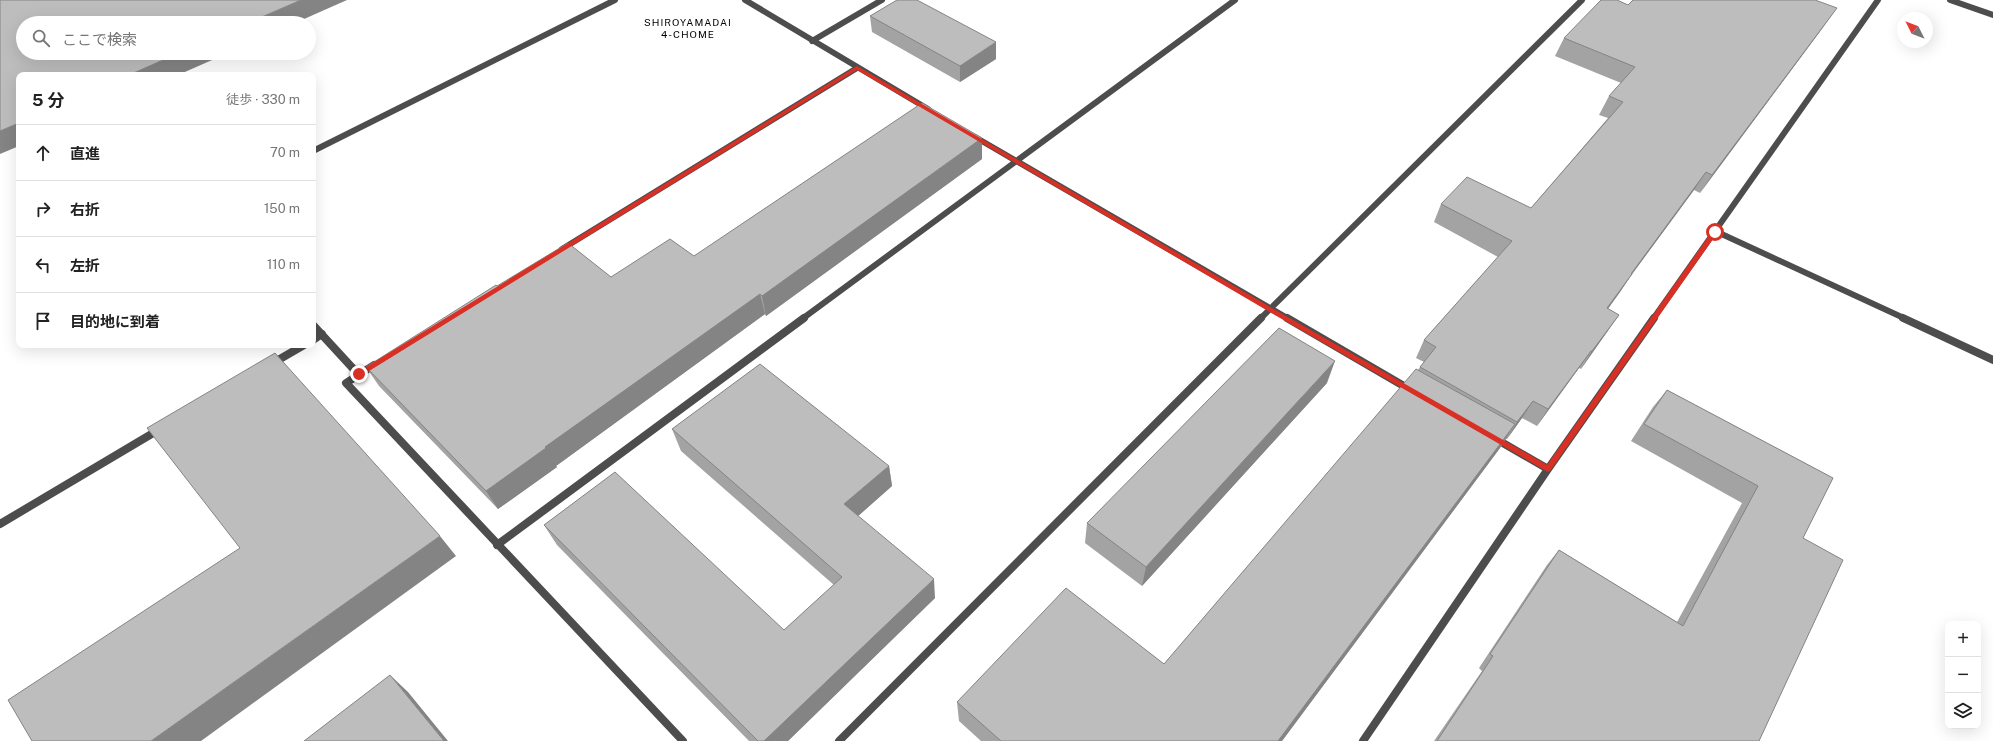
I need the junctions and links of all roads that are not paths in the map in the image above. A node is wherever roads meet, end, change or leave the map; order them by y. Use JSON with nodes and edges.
{"nodes":[{"id":1,"x":615,"y":0,"type":"edge"},
{"id":2,"x":744,"y":0,"type":"edge"},
{"id":3,"x":882,"y":0,"type":"edge"},
{"id":4,"x":1235,"y":0,"type":"edge"},
{"id":5,"x":1582,"y":0,"type":"edge"},
{"id":6,"x":1878,"y":0,"type":"edge"},
{"id":7,"x":1950,"y":0,"type":"edge"},
{"id":8,"x":1993,"y":15,"type":"edge"},
{"id":9,"x":812,"y":41,"type":"junction"},
{"id":10,"x":857,"y":68,"type":"junction"},
{"id":11,"x":933,"y":112,"type":"edge"},
{"id":12,"x":968,"y":132,"type":"edge"},
{"id":13,"x":316,"y":150,"type":"edge"},
{"id":14,"x":1016,"y":160,"type":"junction"},
{"id":15,"x":1715,"y":232,"type":"junction"},
{"id":16,"x":554,"y":254,"type":"edge"},
{"id":17,"x":1270,"y":309,"type":"junction"},
{"id":18,"x":316,"y":328,"type":"edge"},
{"id":19,"x":322,"y":334,"type":"junction"},
{"id":20,"x":316,"y":338,"type":"edge"},
{"id":21,"x":299,"y":348,"type":"edge"},
{"id":22,"x":1993,"y":360,"type":"edge"},
{"id":23,"x":379,"y":362,"type":"edge"},
{"id":24,"x":263,"y":369,"type":"edge"},
{"id":25,"x":359,"y":374,"type":"junction"},
{"id":26,"x":1412,"y":391,"type":"edge"},
{"id":27,"x":169,"y":424,"type":"edge"},
{"id":28,"x":1487,"y":434,"type":"edge"},
{"id":29,"x":1548,"y":469,"type":"junction"},
{"id":30,"x":0,"y":524,"type":"edge"},
{"id":31,"x":497,"y":545,"type":"junction"},
{"id":32,"x":682,"y":741,"type":"edge"},
{"id":33,"x":839,"y":741,"type":"edge"},
{"id":34,"x":1363,"y":741,"type":"edge"}],
"edges":[{"from":1,"to":13,"type":"lane"},
{"from":2,"to":9,"type":"lane"},
{"from":3,"to":9,"type":"lane"},
{"from":4,"to":14,"type":"lane"},
{"from":5,"to":17,"type":"lane"},
{"from":6,"to":15,"type":"lane"},
{"from":7,"to":8,"type":"lane"},
{"from":9,"to":10,"type":"lane"},
{"from":10,"to":11,"type":"lane"},
{"from":10,"to":16,"type":"lane"},
{"from":12,"to":14,"type":"lane"},
{"from":14,"to":17,"type":"lane"},
{"from":14,"to":31,"type":"lane"},
{"from":15,"to":22,"type":"lane"},
{"from":15,"to":29,"type":"lane"},
{"from":17,"to":26,"type":"lane"},
{"from":17,"to":33,"type":"lane"},
{"from":18,"to":19,"type":"lane"},
{"from":19,"to":20,"type":"lane"},
{"from":19,"to":25,"type":"lane"},
{"from":21,"to":24,"type":"lane"},
{"from":23,"to":25,"type":"lane"},
{"from":25,"to":31,"type":"lane"},
{"from":27,"to":30,"type":"lane"},
{"from":28,"to":29,"type":"lane"},
{"from":29,"to":34,"type":"lane"},
{"from":31,"to":32,"type":"lane"}]}
